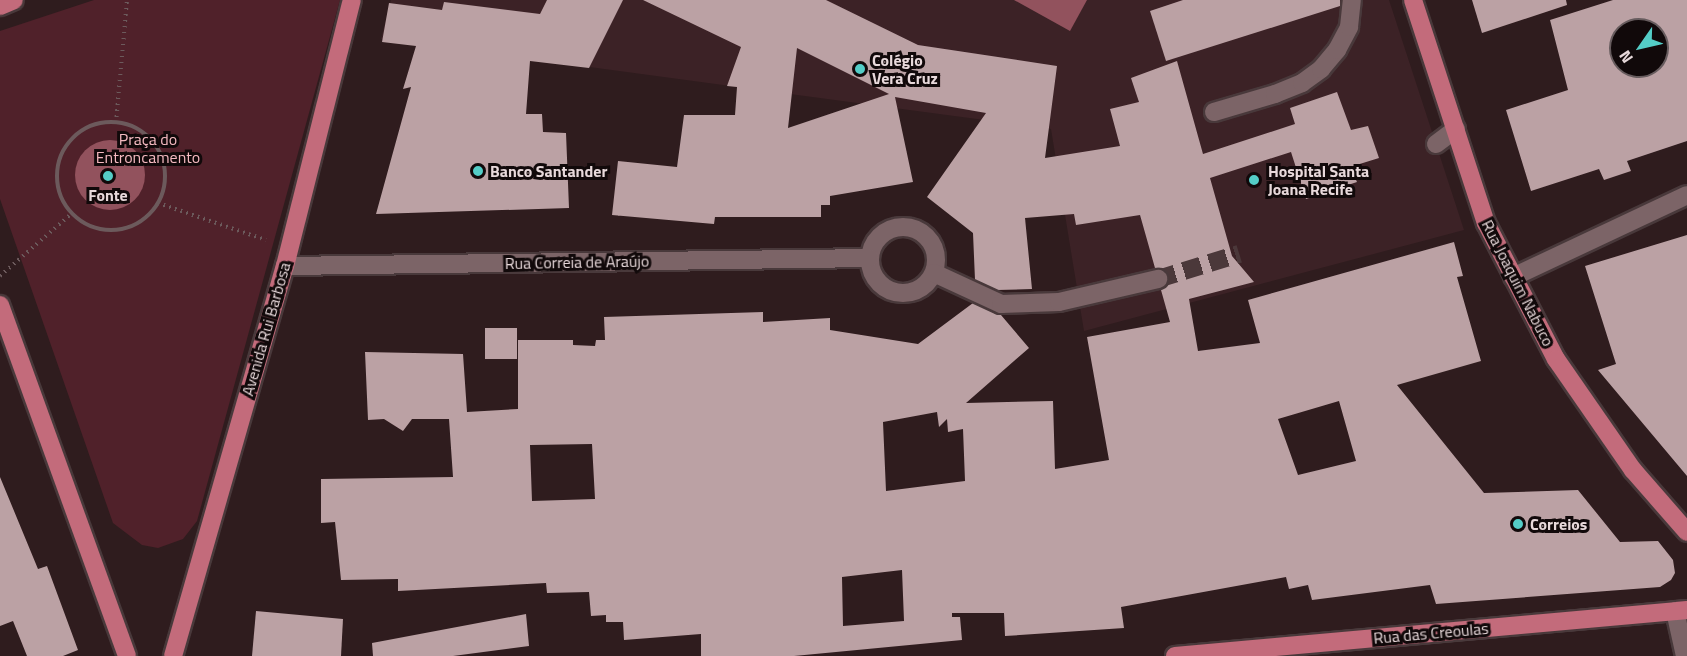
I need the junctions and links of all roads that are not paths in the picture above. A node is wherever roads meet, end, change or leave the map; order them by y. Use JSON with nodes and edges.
{"nodes":[{"id":1,"x":352,"y":0,"type":"edge"},
{"id":2,"x":1352,"y":0,"type":"edge"},
{"id":3,"x":1413,"y":0,"type":"edge"},
{"id":4,"x":1214,"y":112,"type":"dead end"},
{"id":5,"x":1456,"y":129,"type":"junction"},
{"id":6,"x":1436,"y":144,"type":"dead end"},
{"id":7,"x":1687,"y":195,"type":"edge"},
{"id":8,"x":287,"y":257,"type":"junction"},
{"id":9,"x":870,"y":258,"type":"junction"},
{"id":10,"x":934,"y":273,"type":"junction"},
{"id":11,"x":1513,"y":277,"type":"junction"},
{"id":12,"x":1158,"y":279,"type":"tunnel mouth"},
{"id":13,"x":0,"y":305,"type":"edge"},
{"id":14,"x":1687,"y":532,"type":"edge"},
{"id":15,"x":1681,"y":611,"type":"edge"},
{"id":16,"x":1310,"y":650,"type":"edge"},
{"id":17,"x":127,"y":656,"type":"edge"},
{"id":18,"x":173,"y":656,"type":"edge"},
{"id":19,"x":1175,"y":656,"type":"edge"},
{"id":20,"x":1685,"y":656,"type":"edge"}],
"edges":[{"from":1,"to":8,"type":"main road","name":"Avenida Rui Barbosa"},
{"from":2,"to":4,"type":"street"},
{"from":3,"to":5,"type":"main road","name":"Rua Joaquim Nabuco"},
{"from":5,"to":6,"type":"street"},
{"from":5,"to":11,"type":"main road","name":"Rua Joaquim Nabuco"},
{"from":7,"to":11,"type":"street"},
{"from":8,"to":9,"type":"street","name":"Rua Correia de Araújo"},
{"from":8,"to":18,"type":"main road","name":"Avenida Rui Barbosa"},
{"from":9,"to":10,"type":"street"},
{"from":9,"to":10,"type":"street"},
{"from":10,"to":12,"type":"street"},
{"from":11,"to":14,"type":"main road","name":"Rua Joaquim Nabuco"},
{"from":13,"to":17,"type":"main road"},
{"from":15,"to":16,"type":"main road","name":"Rua das Creoulas"},
{"from":15,"to":20,"type":"street"},
{"from":16,"to":19,"type":"main road","name":"Rua das Creoulas"}]}
